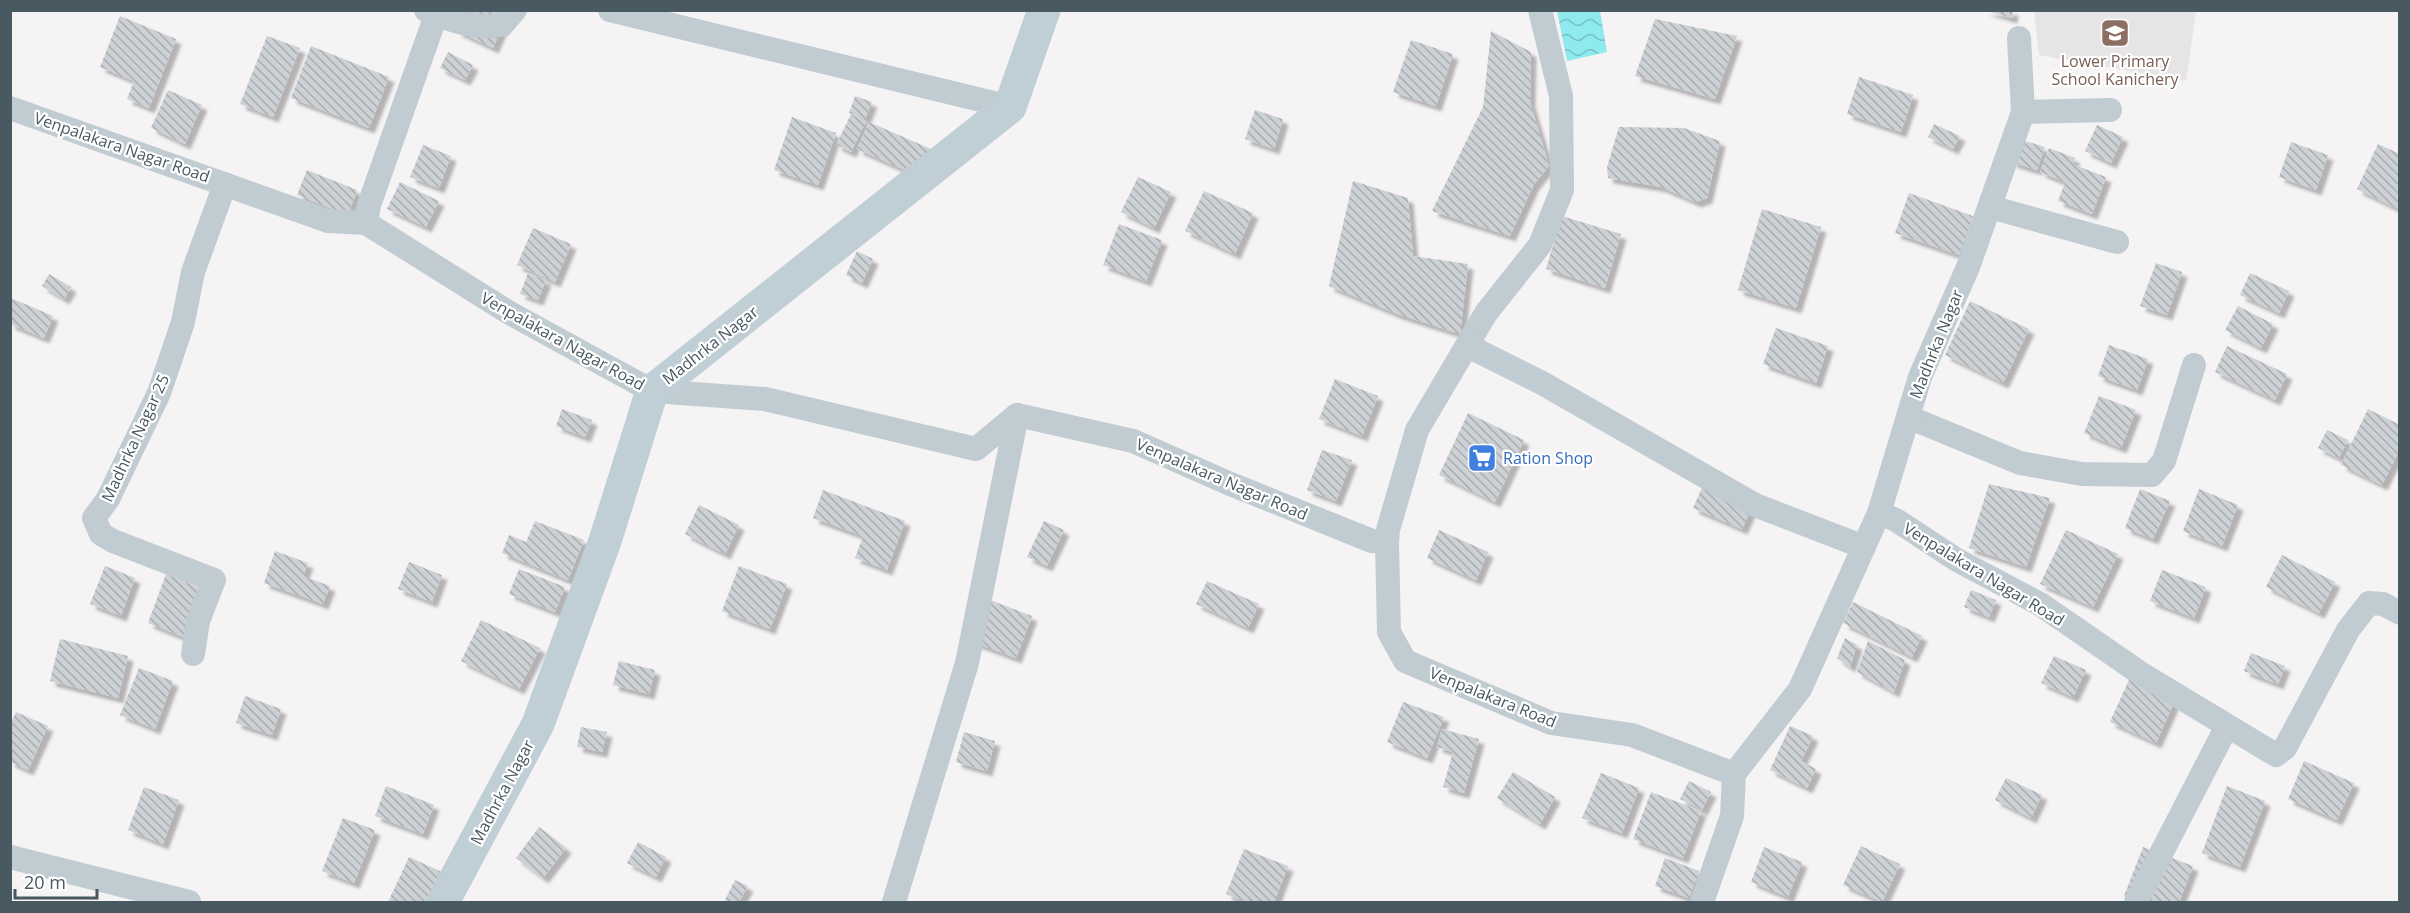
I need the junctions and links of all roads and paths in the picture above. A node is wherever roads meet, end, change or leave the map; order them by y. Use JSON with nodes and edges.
{"nodes":[{"id":1,"x":515,"y":10,"type":"edge"},
{"id":2,"x":610,"y":10,"type":"edge"},
{"id":3,"x":1044,"y":10,"type":"edge"},
{"id":4,"x":1540,"y":10,"type":"edge"},
{"id":5,"x":431,"y":13,"type":"edge"},
{"id":6,"x":2019,"y":38,"type":"dead end"},
{"id":7,"x":1010,"y":107,"type":"junction"},
{"id":8,"x":10,"y":108,"type":"edge"},
{"id":9,"x":2110,"y":110,"type":"dead end"},
{"id":10,"x":2023,"y":112,"type":"junction"},
{"id":11,"x":225,"y":184,"type":"junction"},
{"id":12,"x":1989,"y":207,"type":"junction"},
{"id":13,"x":366,"y":223,"type":"junction"},
{"id":14,"x":2117,"y":242,"type":"dead end"},
{"id":15,"x":1468,"y":346,"type":"junction"},
{"id":16,"x":2194,"y":365,"type":"dead end"},
{"id":17,"x":652,"y":391,"type":"junction"},
{"id":18,"x":1017,"y":415,"type":"junction"},
{"id":19,"x":1908,"y":417,"type":"junction"},
{"id":20,"x":1879,"y":513,"type":"junction"},
{"id":21,"x":1388,"y":536,"type":"junction"},
{"id":22,"x":1864,"y":547,"type":"junction"},
{"id":23,"x":2400,"y":614,"type":"edge"},
{"id":24,"x":194,"y":654,"type":"dead end"},
{"id":25,"x":2227,"y":726,"type":"junction"},
{"id":26,"x":1734,"y":774,"type":"junction"},
{"id":27,"x":10,"y":857,"type":"edge"},
{"id":28,"x":189,"y":903,"type":"edge"},
{"id":29,"x":443,"y":903,"type":"edge"},
{"id":30,"x":894,"y":903,"type":"edge"},
{"id":31,"x":1702,"y":903,"type":"edge"},
{"id":32,"x":2136,"y":903,"type":"edge"}],
"edges":[{"from":1,"to":5,"type":"street"},
{"from":2,"to":7,"type":"street"},
{"from":3,"to":7,"type":"street"},
{"from":4,"to":15,"type":"street","name":"Venpalakara Road"},
{"from":5,"to":13,"type":"street"},
{"from":6,"to":10,"type":"street"},
{"from":7,"to":17,"type":"street","name":"Madhrka Nagar"},
{"from":8,"to":11,"type":"street","name":"Venpalakara Nagar Road"},
{"from":9,"to":10,"type":"street"},
{"from":10,"to":12,"type":"street"},
{"from":11,"to":13,"type":"street","name":"Venpalakara Nagar Road"},
{"from":11,"to":24,"type":"street","name":"Madhrka Nagar 25"},
{"from":12,"to":14,"type":"street"},
{"from":12,"to":19,"type":"street","name":"Madhrka Nagar"},
{"from":13,"to":17,"type":"street","name":"Venpalakara Nagar Road"},
{"from":15,"to":21,"type":"street","name":"Venpalakara Road"},
{"from":15,"to":22,"type":"street"},
{"from":16,"to":19,"type":"street","name":"Madhrka Nagar"},
{"from":17,"to":18,"type":"street","name":"Venpalakara Nagar Road"},
{"from":17,"to":29,"type":"street","name":"Madhrka Nagar"},
{"from":18,"to":21,"type":"street","name":"Venpalakara Nagar Road"},
{"from":18,"to":30,"type":"street"},
{"from":19,"to":20,"type":"street","name":"Madhrka Nagar"},
{"from":20,"to":22,"type":"street"},
{"from":20,"to":25,"type":"street","name":"Venpalakara Nagar Road"},
{"from":21,"to":26,"type":"street","name":"Venpalakara Road"},
{"from":22,"to":26,"type":"street"},
{"from":23,"to":25,"type":"street","name":"Venpalakara Nagar Road"},
{"from":25,"to":32,"type":"street"},
{"from":26,"to":31,"type":"street"},
{"from":27,"to":28,"type":"street"}]}
